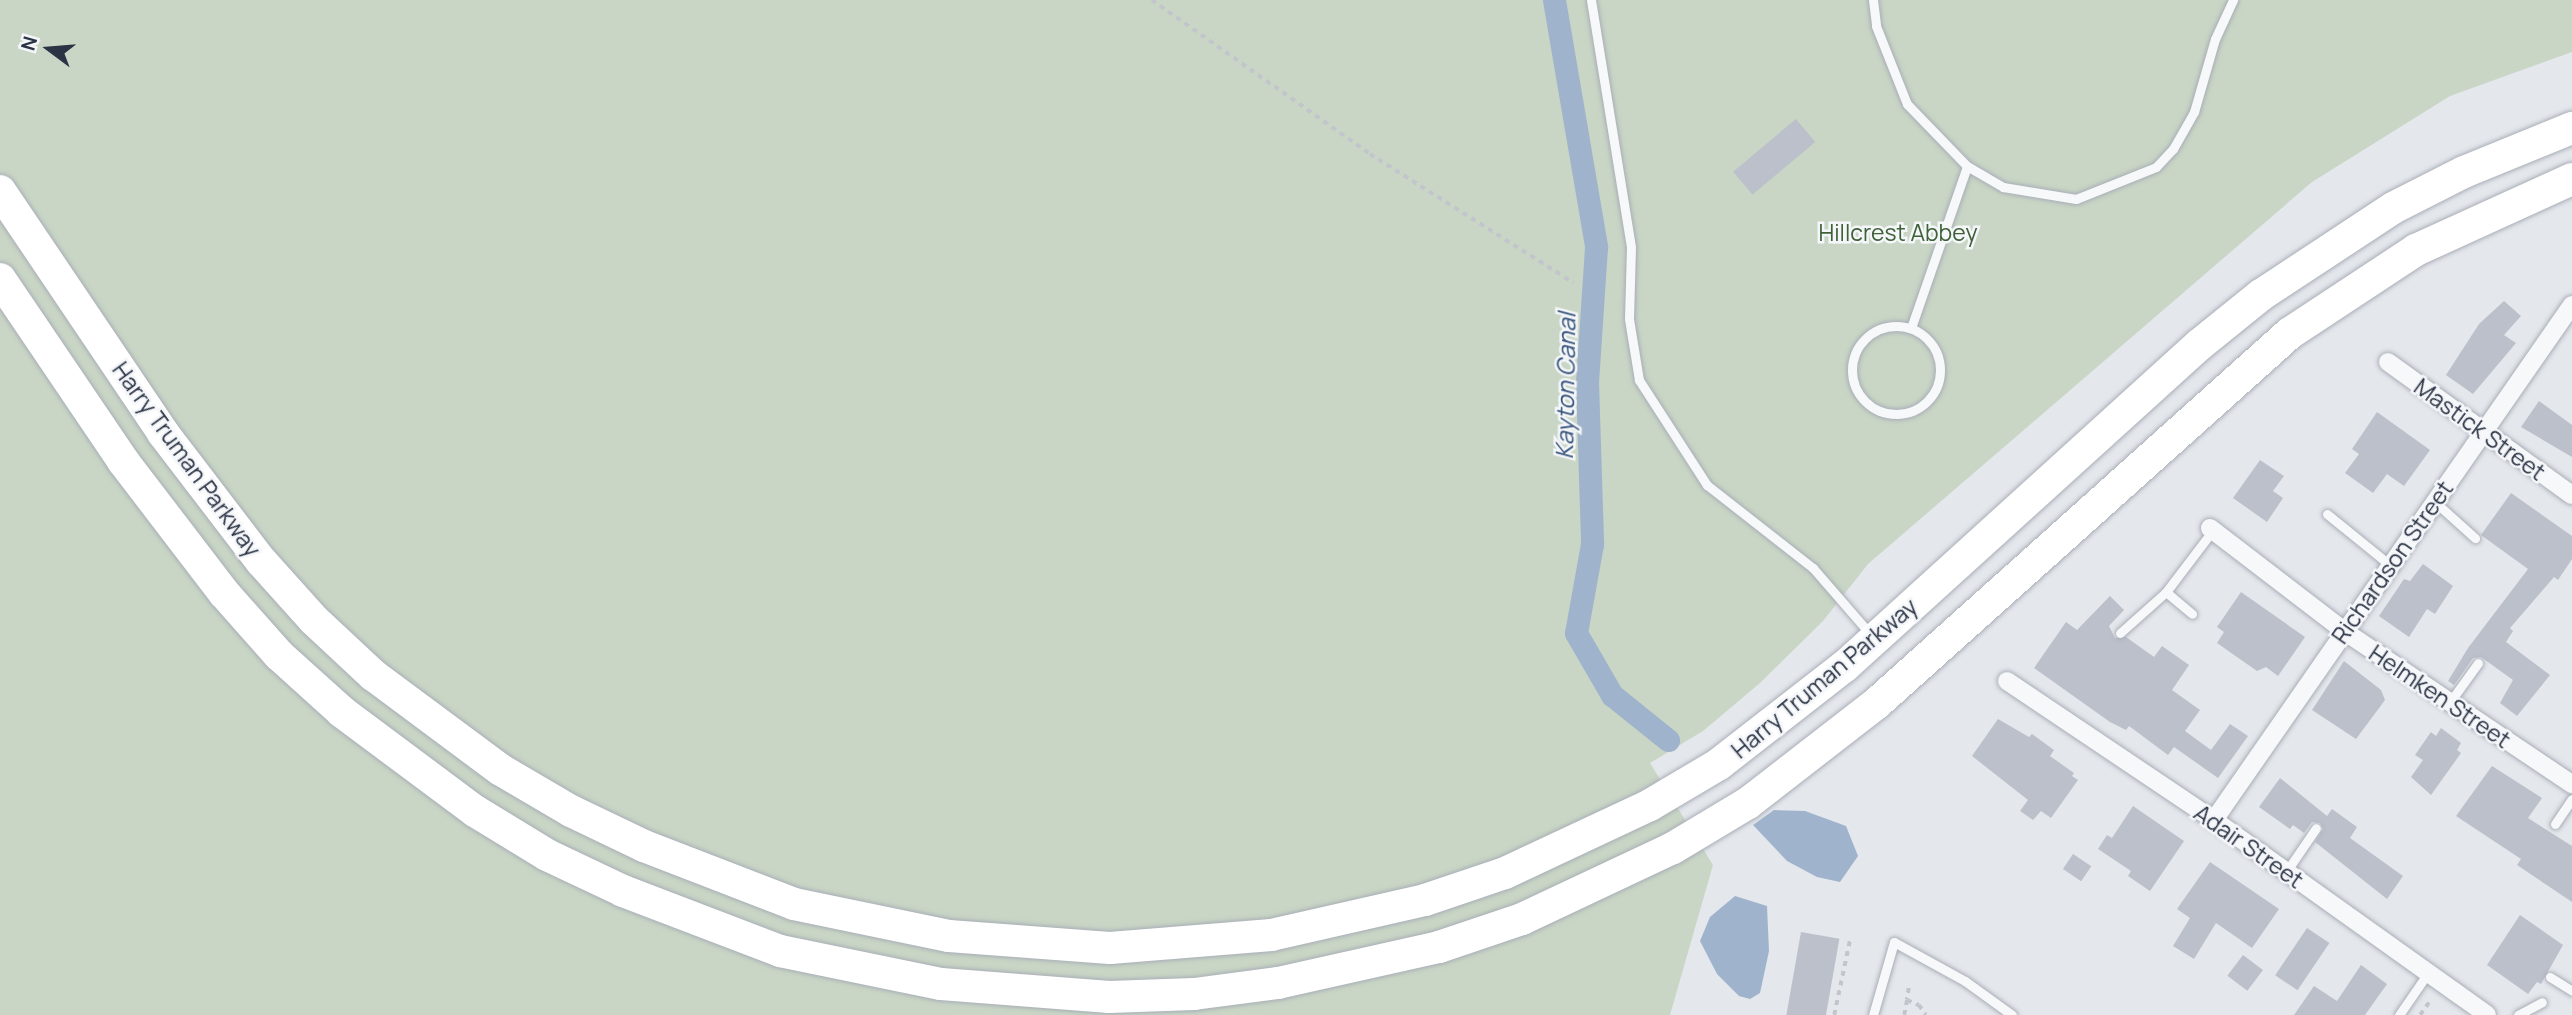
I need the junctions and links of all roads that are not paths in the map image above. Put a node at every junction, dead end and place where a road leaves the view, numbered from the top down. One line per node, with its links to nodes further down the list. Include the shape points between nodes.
1 (1591, 0): 23 (lane, via 1631,247 1629,319 1639,380 1707,485 1813,568)
2 (1873, 0): 5 (lane, via 1876,26 1907,104)
3 (2232, 0): 5 (lane, via 2194,112 2174,149 2156,167 2077,199 2003,187)
4 (2572, 128): 23 (highway, Harry Truman Parkway, via 2393,208 2261,295 2199,345)
5 (1967, 166): 10 (lane)
6 (2572, 179): 8 (highway, via 2416,250 2290,333 1818,751 1748,803 1598,886 1498,927 1361,967 1194,994 1110,997 942,984 780,951 699,924 547,855 475,811 342,712 279,655 171,527)
7 (0, 191): 23 (highway, Harry Truman Parkway, via 209,497 314,620 373,675 501,770 570,811 717,878 794,904 872,923 1031,945 1190,945 1298,930 1425,900 1578,842 1719,764)
8 (0, 279)
9 (2572, 305): 12 (street, Richardson Street)
10 (1911, 328): 10 (lane, via 1883,327 1870,334 1853,358 1855,388 1875,409 1904,414 1929,400 1937,388 1941,374 1934,346)
11 (2388, 362): 12 (street, Mastick Street)
12 (2484, 432): 13 (street, Mastick Street); 14 (street, Richardson Street)
13 (2572, 495)
14 (2435, 502): 17 (lane); 18 (street, Richardson Street)
15 (2327, 514): 18 (lane)
16 (2211, 529): 19 (lane); 21 (street, Helmken Street)
17 (2475, 538)
18 (2390, 565): 21 (street, Richardson Street)
19 (2166, 592): 20 (lane); 22 (lane)
20 (2192, 614)
21 (2344, 631): 26 (street, Helmken Street); 29 (street, Richardson Street)
22 (2120, 633)
23 (1875, 639)
24 (2479, 663): 26 (lane)
25 (2007, 681): 29 (street, Adair Street)
26 (2450, 702): 27 (street, Helmken Street)
27 (2572, 784)
28 (2572, 799): 30 (lane)
29 (2214, 820): 32 (street, Adair Street)
30 (2555, 824)
31 (2316, 828): 32 (lane)
32 (2286, 872): 33 (street, Adair Street)
33 (2428, 973): 39 (lane); 40 (street, Adair Street)
34 (2550, 977): 35 (lane)
35 (2572, 990)
36 (2542, 1002): 41 (lane)
37 (1873, 1015): 38 (lane, via 1894,942 1965,981)
38 (2012, 1015)
39 (2399, 1015)
40 (2487, 1015)
41 (2518, 1015)

